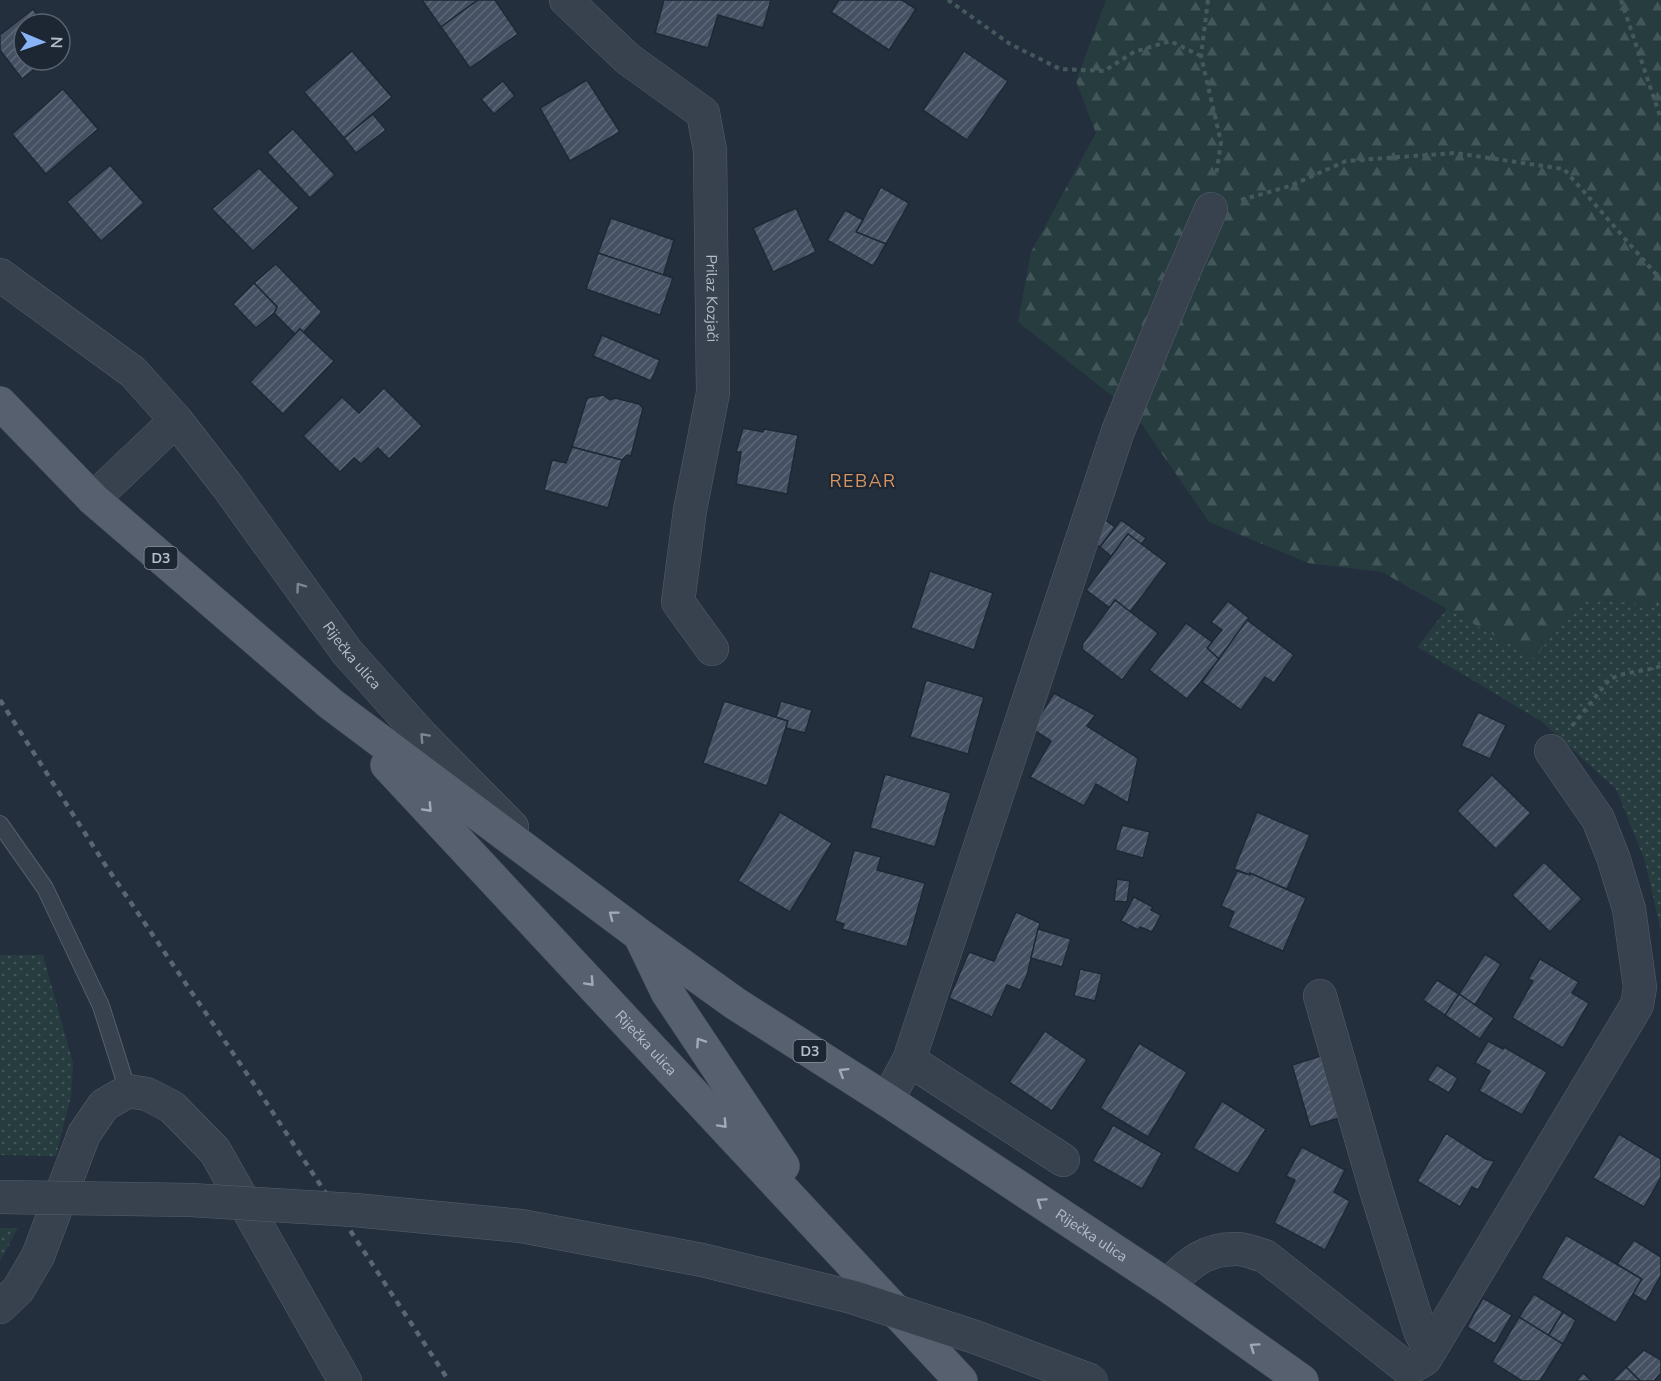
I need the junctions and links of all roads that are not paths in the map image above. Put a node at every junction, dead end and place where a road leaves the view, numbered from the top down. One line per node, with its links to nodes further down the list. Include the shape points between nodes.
1 (566, 0): 7 (street, Prilaz Kozjači, via 628,60 704,113 710,150 714,393 690,510 678,602)
2 (1211, 209): 14 (street, via 1115,440)
3 (0, 275): 5 (street, Riječka ulica, via 133,372)
4 (0, 403): 6 (main road, Riječka ulica / D3)
5 (176, 420): 6 (street); 11 (street, Riječka ulica, one-way to 5, via 423,737 347,652)
6 (93, 499): 8 (main road, Riječka ulica / D3)
7 (712, 649)
8 (331, 704): 11 (main road, Riječka ulica / D3); 19 (main road, Riječka ulica / D3, one-way to 19)
9 (1551, 751): 22 (street, via 1598,819 1613,857 1629,909 1640,987 1637,1005)
10 (0, 824): 15 (lane, via 45,888 101,1006)
11 (553, 869): 12 (main road, Riječka ulica / D3, one-way to 11)
12 (640, 936): 16 (main road, Riječka ulica / D3, one-way to 12, via 736,1004); 19 (main road, one-way to 12, via 667,992)
13 (1320, 996): 22 (street, via 1420,1331)
14 (909, 1060): 16 (street); 17 (street)
15 (128, 1091): 21 (street, via 105,1105 84,1134 38,1256 18,1290); 23 (street, via 147,1094 172,1107 215,1151)
16 (887, 1100): 20 (main road, Riječka ulica / D3, one-way to 16)
17 (1063, 1160)
18 (0, 1197): 25 (street, bridge, via 191,1200 521,1226 702,1260 852,1297)
19 (838, 1247): 24 (main road, Riječka ulica / D3)
20 (1168, 1286): 22 (street, via 1186,1266 1206,1253 1238,1249 1265,1256); 26 (main road, Riječka ulica / D3, one-way to 20)
21 (0, 1307)
22 (1417, 1367)
23 (345, 1381)
24 (961, 1381)
25 (1092, 1381)
26 (1302, 1381)

